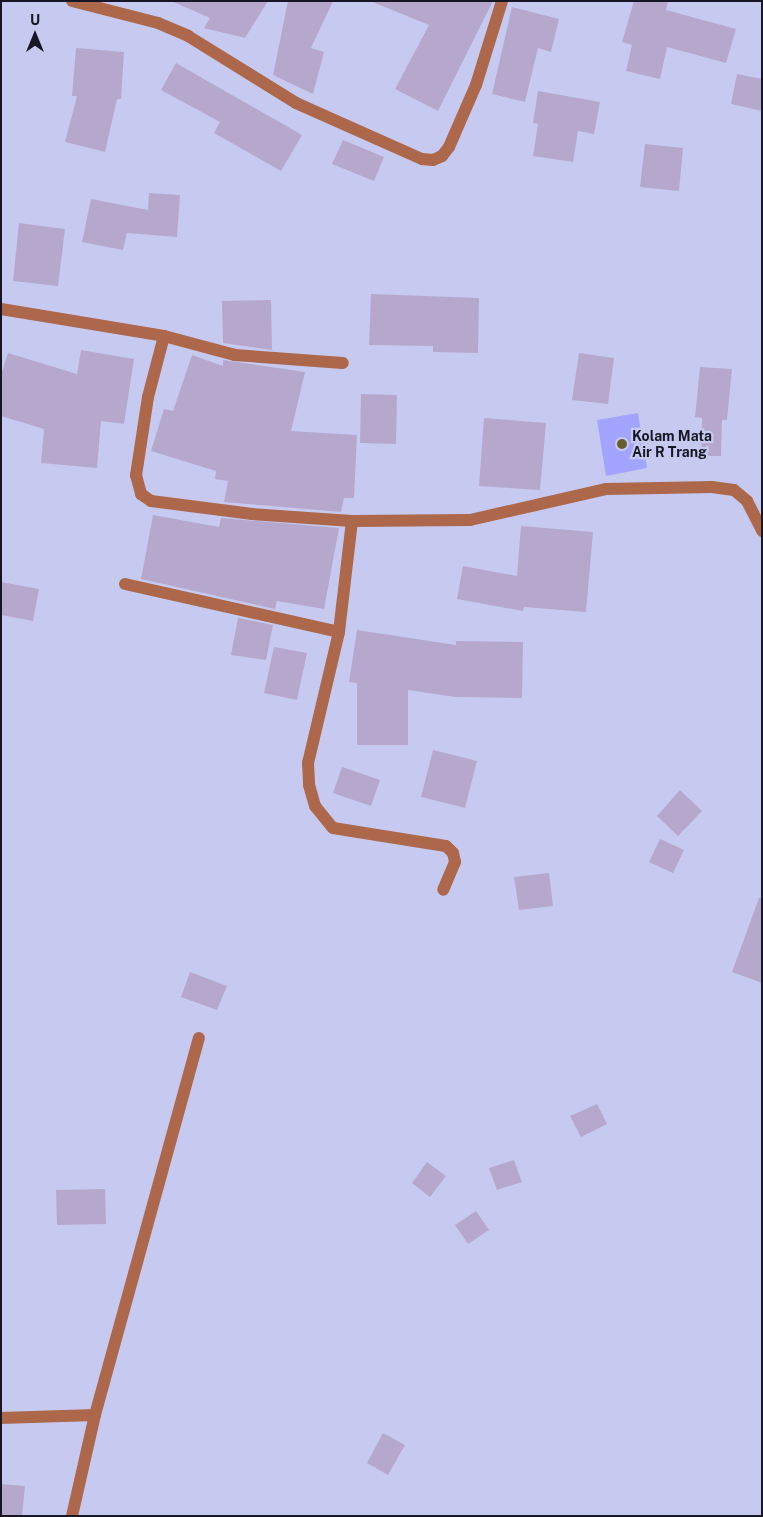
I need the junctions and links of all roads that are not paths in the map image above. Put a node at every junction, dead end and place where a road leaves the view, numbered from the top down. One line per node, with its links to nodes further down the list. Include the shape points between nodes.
1 (72, 1): 2 (street, via 158,23 188,36 296,103 422,159 433,160 442,156 448,147 476,85)
2 (502, 1)
3 (1, 309): 4 (street)
4 (164, 336): 5 (street, via 234,355); 6 (street, via 148,397 136,475 141,494 151,501 191,508)
5 (343, 363)
6 (352, 521): 7 (street, via 470,520 606,489 712,487 734,490 747,501); 9 (street)
7 (762, 531)
8 (125, 584): 9 (street)
9 (339, 632): 10 (street, via 308,763 308,784 315,806 333,828 446,846 453,853 455,862)
10 (443, 890)
11 (199, 1038): 12 (street)
12 (95, 1415): 13 (street); 14 (street)
13 (1, 1418)
14 (72, 1516)

